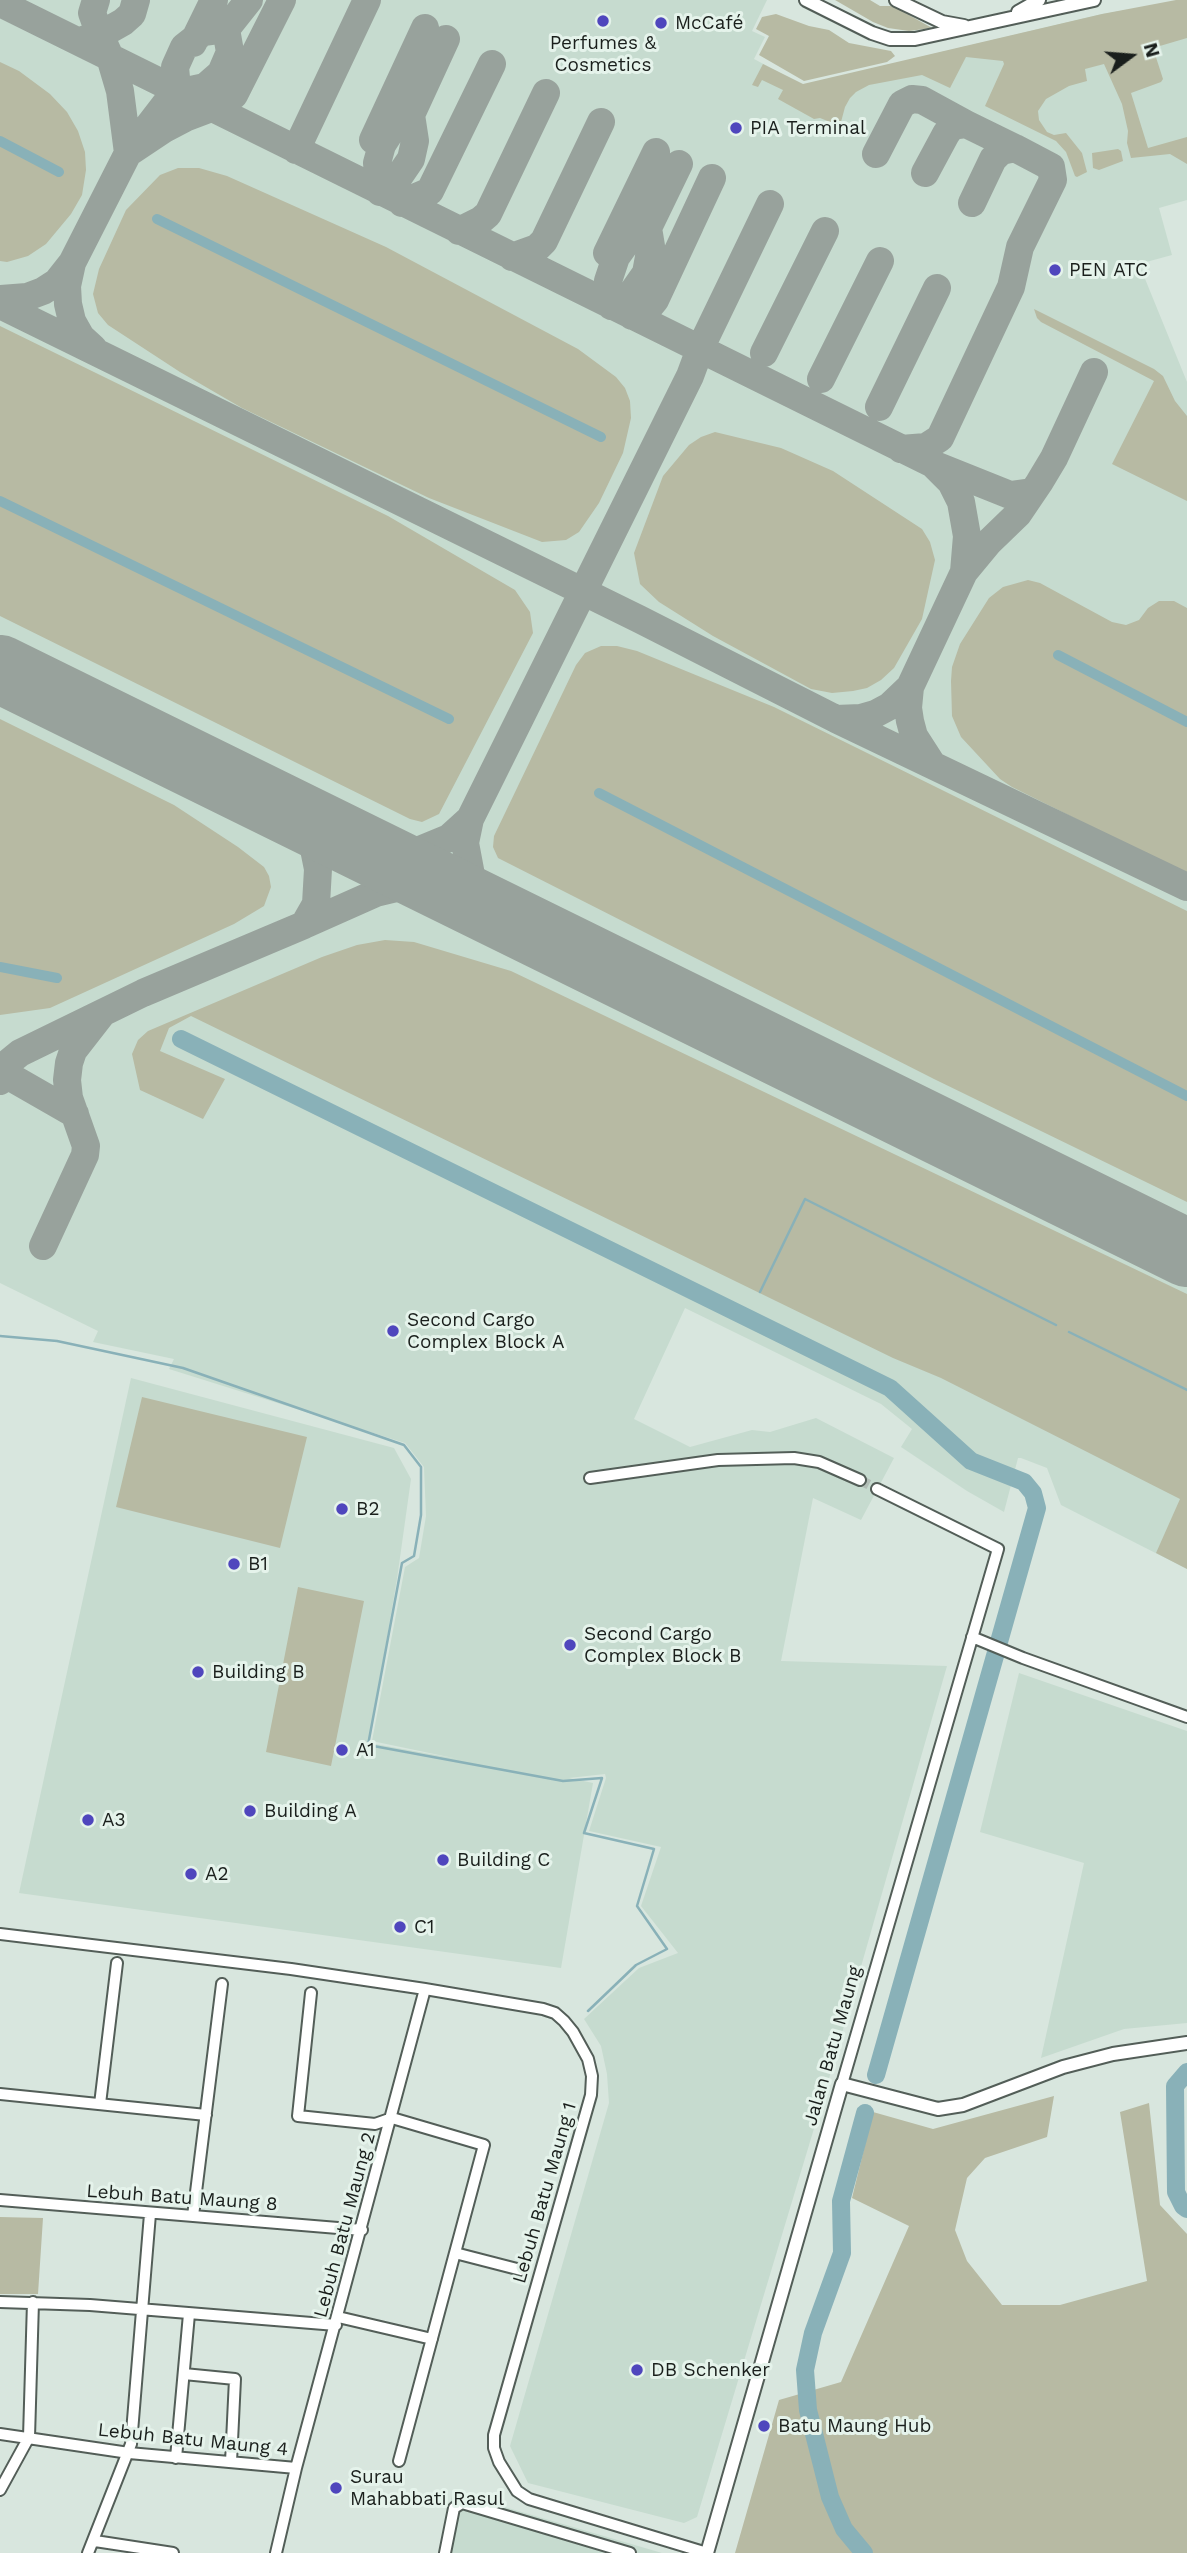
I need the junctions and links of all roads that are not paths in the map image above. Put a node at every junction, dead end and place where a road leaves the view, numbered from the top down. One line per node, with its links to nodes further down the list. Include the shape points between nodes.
1 (806, 0): 6 (street, via 890,39 915,40)
2 (896, 0): 6 (street)
3 (1039, 0): 5 (street)
4 (1094, 0): 5 (street)
5 (997, 22): 6 (street)
6 (943, 28)
7 (590, 1478): 8 (street, via 718,1460 794,1458 819,1462)
8 (860, 1480)
9 (877, 1489): 10 (street, Jalan Batu Maung, via 998,1549)
10 (973, 1638): 11 (street); 18 (street, Jalan Batu Maung)
11 (1187, 1717)
12 (0, 1934): 15 (street, Lebuh Batu Maung 1)
13 (117, 1964): 20 (street)
14 (222, 1984): 21 (street)
15 (425, 1989): 22 (street, Lebuh Batu Maung 2); 50 (street, Lebuh Batu Maung 1, via 555,2013 581,2045 592,2076 586,2116 494,2435 499,2462 517,2491 528,2499)
16 (311, 1993): 22 (street, via 298,2116 375,2124)
17 (1187, 2043): 18 (street, via 1063,2067 963,2105 938,2109)
18 (842, 2084): 50 (street, Jalan Batu Maung)
19 (0, 2094): 20 (street)
20 (100, 2104): 21 (street)
21 (206, 2115): 25 (street)
22 (392, 2118): 26 (street, Lebuh Batu Maung 2); 27 (street, via 484,2145)
23 (0, 2200): 24 (street, Lebuh Batu Maung 8)
24 (150, 2214): 25 (street, Lebuh Batu Maung 8); 31 (street)
25 (193, 2216): 26 (street, Lebuh Batu Maung 8)
26 (362, 2230): 33 (street, Lebuh Batu Maung 2)
27 (455, 2253): 28 (street); 34 (street)
28 (521, 2270)
29 (0, 2302): 30 (street)
30 (33, 2302): 31 (street); 37 (street)
31 (142, 2309): 32 (street); 38 (street)
32 (189, 2314): 33 (street); 35 (street)
33 (337, 2321): 34 (street); 42 (street, Lebuh Batu Maung 2)
34 (432, 2339): 40 (street)
35 (184, 2374): 39 (street); 41 (street, via 235,2379)
36 (0, 2434): 37 (street, Lebuh Batu Maung 4)
37 (29, 2437): 38 (street, Lebuh Batu Maung 4); 43 (street)
38 (129, 2453): 39 (street, Lebuh Batu Maung 4); 44 (street)
39 (176, 2458): 41 (street, Lebuh Batu Maung 4)
40 (399, 2461)
41 (231, 2462): 42 (street, Lebuh Batu Maung 4)
42 (296, 2468): 47 (street, Lebuh Batu Maung 4)
43 (0, 2490)
44 (94, 2541): 45 (street); 46 (street)
45 (88, 2553)
46 (173, 2553)
47 (276, 2553)
48 (445, 2553): 49 (street, via 454,2508 461,2503)
49 (630, 2553)
50 (707, 2553)

